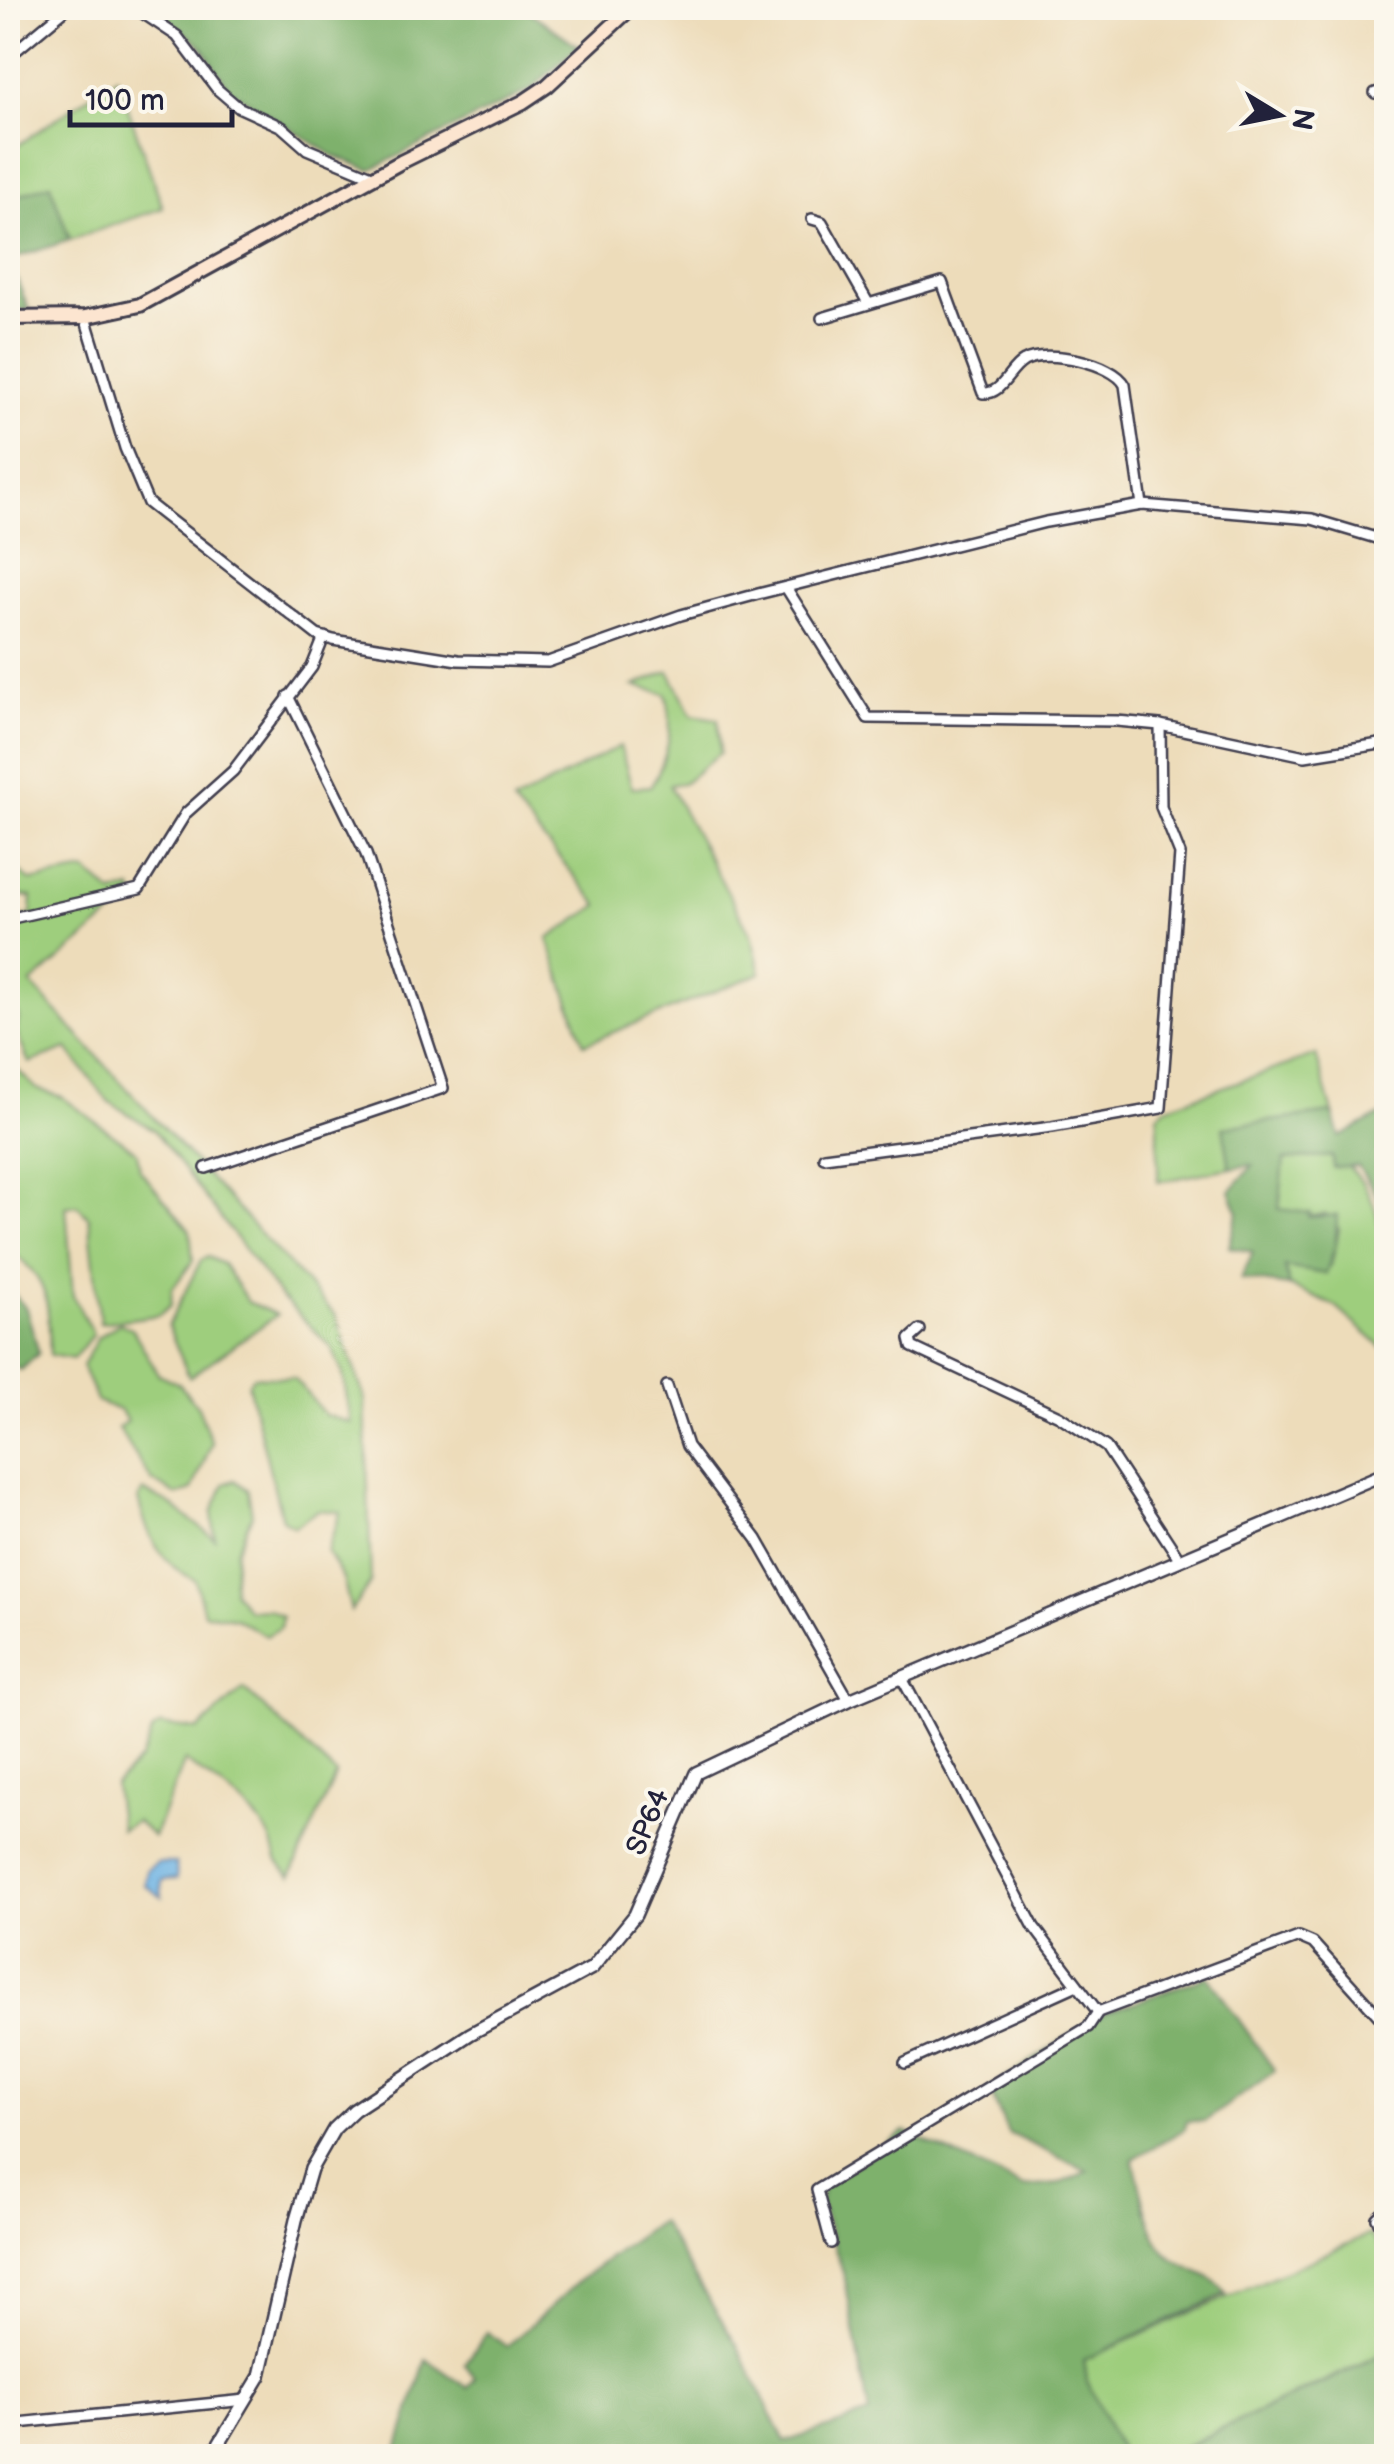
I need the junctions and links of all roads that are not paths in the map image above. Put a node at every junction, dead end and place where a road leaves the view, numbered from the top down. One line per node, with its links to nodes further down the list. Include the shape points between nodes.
1 (67, 8): 4 (street)
2 (135, 8): 7 (street, via 186,44 238,107)
3 (631, 8): 7 (main road, via 547,86)
4 (8, 56)
5 (1386, 90): 6 (street)
6 (1375, 94)
7 (374, 177): 10 (main road, via 140,304)
8 (812, 219): 9 (street, via 822,222)
9 (868, 302): 12 (street); 13 (street, via 942,282 977,386 987,394 1020,363 1041,356 1118,374)
10 (85, 317): 11 (main road); 16 (street, via 148,502)
11 (8, 318)
12 (822, 318)
13 (1142, 505): 14 (street, via 1312,518); 15 (street, via 1046,522)
14 (1386, 541)
15 (788, 589): 16 (street, via 681,615 548,662 458,660); 18 (street, via 868,718)
16 (324, 638): 17 (street, via 318,658)
17 (288, 696): 20 (street, via 234,770 186,813 139,889); 22 (street, via 366,854 443,1088)
18 (1160, 725): 19 (street, via 1288,756); 21 (street, via 1162,808 1180,854 1161,1108)
19 (1386, 743)
20 (8, 918)
21 (824, 1157)
22 (206, 1168)
23 (920, 1330): 26 (street, via 910,1339 912,1347 1042,1408 1106,1447)
24 (667, 1386): 28 (street, via 687,1446 757,1539)
25 (1386, 1474): 26 (street, SP64 / SP64)
26 (1180, 1560): 27 (street, SP64 / SP64)
27 (903, 1680): 28 (street, SP64 / SP64); 29 (street, via 1034,1927)
28 (849, 1700): 36 (street, SP64 / SP64, via 696,1773 636,1915 592,1968 470,2034 334,2129 311,2169)
29 (1077, 1985): 30 (street); 32 (street)
30 (1098, 2012): 31 (street, via 1300,1937); 35 (street, via 1088,2028 817,2190)
31 (1386, 2024)
32 (905, 2063)
33 (1386, 2210): 34 (street, via 1377,2218)
34 (1386, 2238)
35 (831, 2243)
36 (249, 2400): 37 (street); 38 (street, SP64 / SP64)
37 (8, 2424)
38 (213, 2456)

